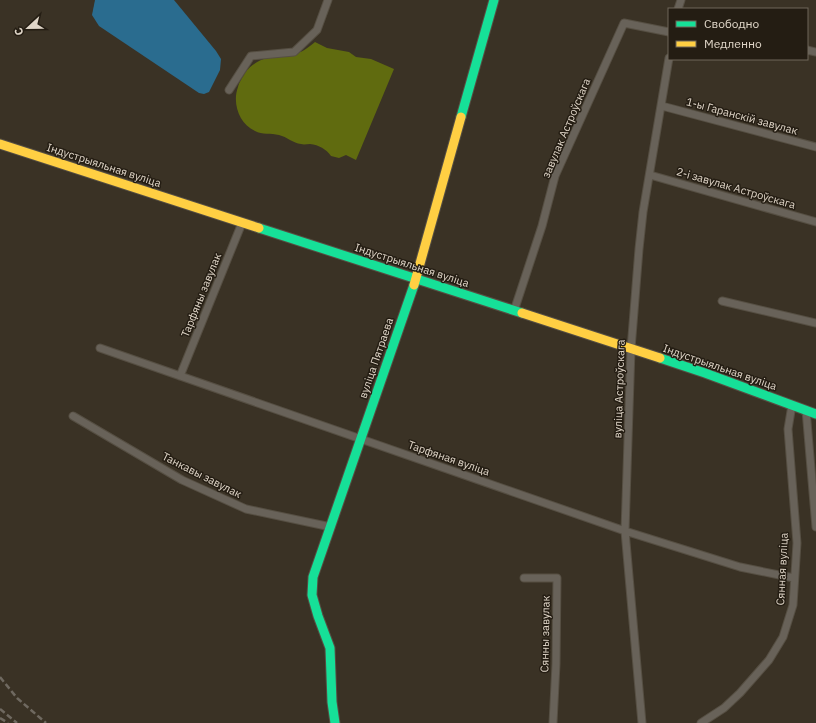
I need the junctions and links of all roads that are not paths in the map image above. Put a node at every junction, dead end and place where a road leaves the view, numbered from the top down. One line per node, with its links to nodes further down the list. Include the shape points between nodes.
1 (328, 0): 5 (street, via 317,30 294,52 251,56)
2 (494, 0): 12 (street, вуліца Пятраева)
3 (668, 32): 14 (street, завулак Астроўскага, via 624,23 555,176 542,226)
4 (669, 60): 6 (street, вуліца Астроўскага)
5 (229, 90)
6 (662, 106): 8 (street, 1-ы Гаранскій завулак); 9 (street, вуліца Астроўскага)
7 (0, 144): 11 (street, Індустрыяльная вуліца)
8 (816, 147)
9 (650, 175): 10 (street, 2-і завулак Астроўскага); 17 (street, вуліца Астроўскага, via 643,212)
10 (816, 222)
11 (242, 223): 12 (street, Індустрыяльная вуліца); 18 (street, Тарфяны завулак)
12 (416, 279): 14 (street, Індустрыяльная вуліца); 23 (street, вуліца Пятраева)
13 (722, 301): 15 (street)
14 (514, 311): 17 (street, Індустрыяльная вуліца)
15 (816, 323)
16 (100, 348): 18 (street, Тарфяная вуліца)
17 (631, 349): 19 (street, Індустрыяльная вуліца); 26 (street, вуліца Астроўскага)
18 (180, 376): 23 (street, Тарфяная вуліца)
19 (792, 405): 20 (street, Індустрыяльная вуліца); 28 (street, Сянная вуліца, via 788,429 797,543)
20 (806, 410): 21 (street, Індустрыяльная вуліца); 25 (street)
21 (816, 414)
22 (73, 416): 24 (street, Танкавы завулак, via 182,480 246,510)
23 (362, 438): 24 (street, вуліца Пятраева); 26 (street, Тарфяная вуліца)
24 (331, 527): 29 (street, вуліца Пятраева, via 313,577 312,596 330,648)
25 (816, 527)
26 (625, 531): 28 (street, Тарфяная вуліца, via 740,567); 31 (street, вуліца Астроўскага)
27 (524, 578): 30 (street, Сянны завулак, via 558,578)
28 (794, 578): 32 (street, Сянная вуліца, via 793,605 783,637 769,660 740,694)
29 (335, 723)
30 (553, 723)
31 (642, 723)
32 (702, 723)

